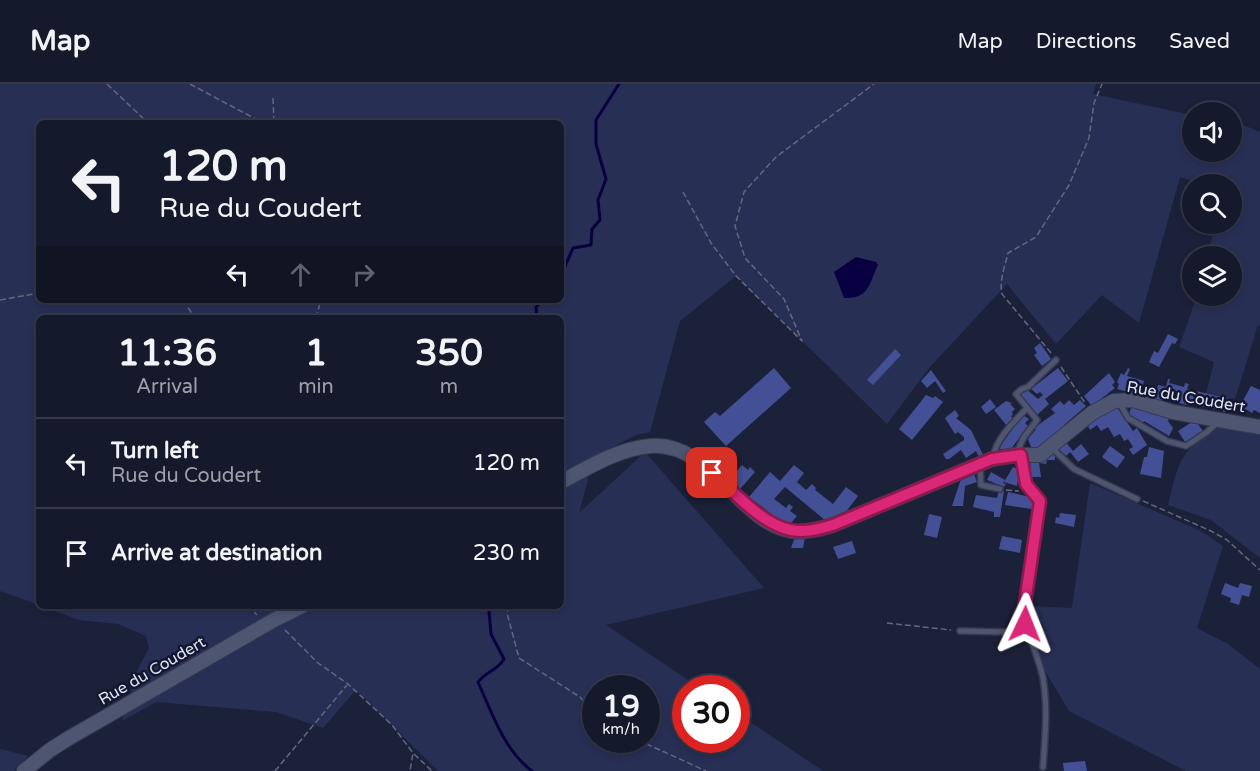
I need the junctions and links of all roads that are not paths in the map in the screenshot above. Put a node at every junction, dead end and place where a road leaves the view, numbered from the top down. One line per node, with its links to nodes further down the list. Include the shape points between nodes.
1 (1056, 360): 3 (lane, via 1016,394)
2 (1118, 400): 4 (street, Rue du Coudert); 4 (lane, via 1128,418 1167,441 1186,446); 6 (street, Rue du Coudert, via 1094,412)
3 (1027, 408): 7 (lane, via 1037,420 1024,437); 8 (lane, via 1008,428)
4 (1220, 420): 5 (street, Rue du Coudert)
5 (1260, 427)
6 (1050, 447): 7 (street, Rue du Coudert, via 1040,455); 11 (lane, via 1074,469)
7 (1018, 455): 8 (street, Rue du Coudert); 13 (street, via 1026,484 1040,501)
8 (986, 462): 9 (street, Rue du Coudert, via 811,531 778,527 696,459 668,447 631,449); 10 (lane, via 981,485)
9 (564, 480)
10 (1000, 489)
11 (1137, 499)
12 (296, 609): 16 (street, Rue du Coudert, via 59,744)
13 (1025, 624): 14 (lane, via 1006,632); 15 (lane, via 1045,694)
14 (960, 631)
15 (1043, 767)
16 (24, 771)

